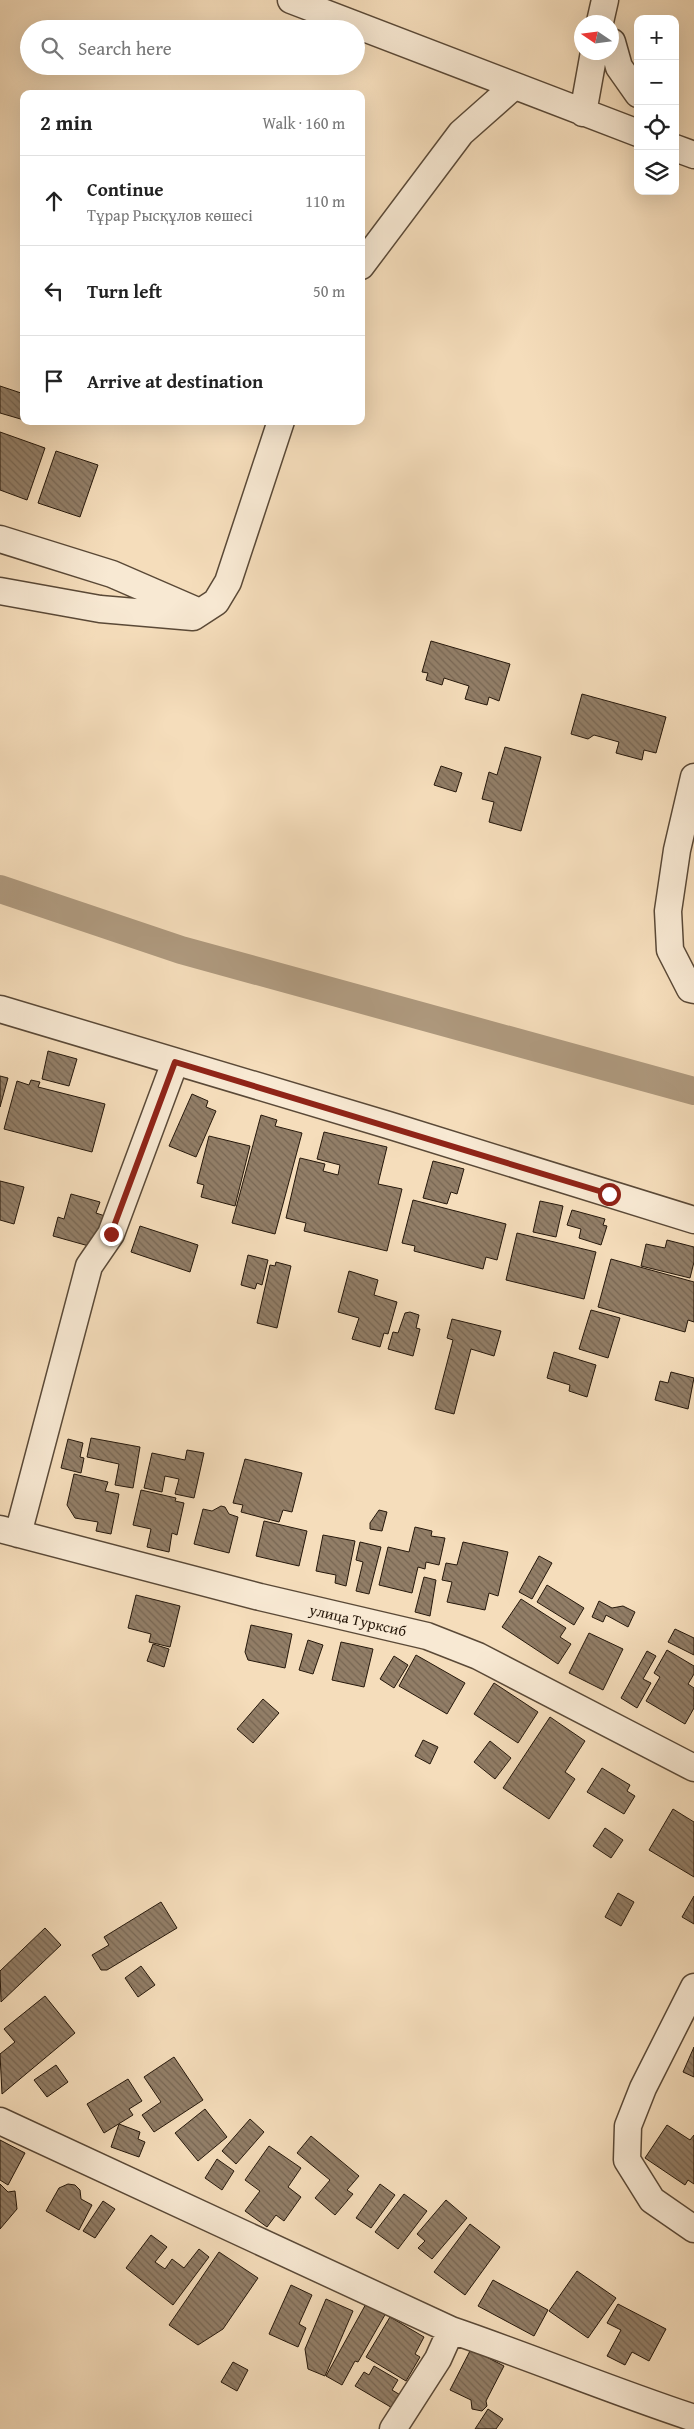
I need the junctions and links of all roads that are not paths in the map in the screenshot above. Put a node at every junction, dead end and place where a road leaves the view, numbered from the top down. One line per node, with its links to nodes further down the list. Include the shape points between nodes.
1 (290, 0): 2 (street)
2 (342, 20)
3 (365, 29): 6 (street)
4 (593, 60): 8 (street)
5 (617, 60): 7 (street)
6 (514, 86): 8 (street); 10 (street, via 461,133)
7 (634, 88)
8 (583, 112): 9 (street)
9 (634, 131)
10 (365, 261)
11 (280, 425): 14 (street, via 228,582 216,602)
12 (0, 539): 14 (street, via 112,574)
13 (0, 592): 14 (street, via 100,609 193,617)
14 (201, 612)
15 (694, 777): 16 (street, via 677,850 668,911 670,950 690,989)
16 (694, 990)
17 (0, 1009): 18 (street)
18 (175, 1062): 19 (street); 20 (street, via 111,1234 89,1266)
19 (694, 1220)
20 (9, 1532): 21 (street, улица Турксиб, via 427,1636 478,1656)
21 (694, 1768)
22 (694, 1987): 24 (street, via 643,2088 628,2126 627,2160 652,2200)
23 (0, 2121): 25 (street)
24 (694, 2229)
25 (451, 2330): 26 (street); 27 (street, via 438,2359)
26 (694, 2418)
27 (393, 2429)

